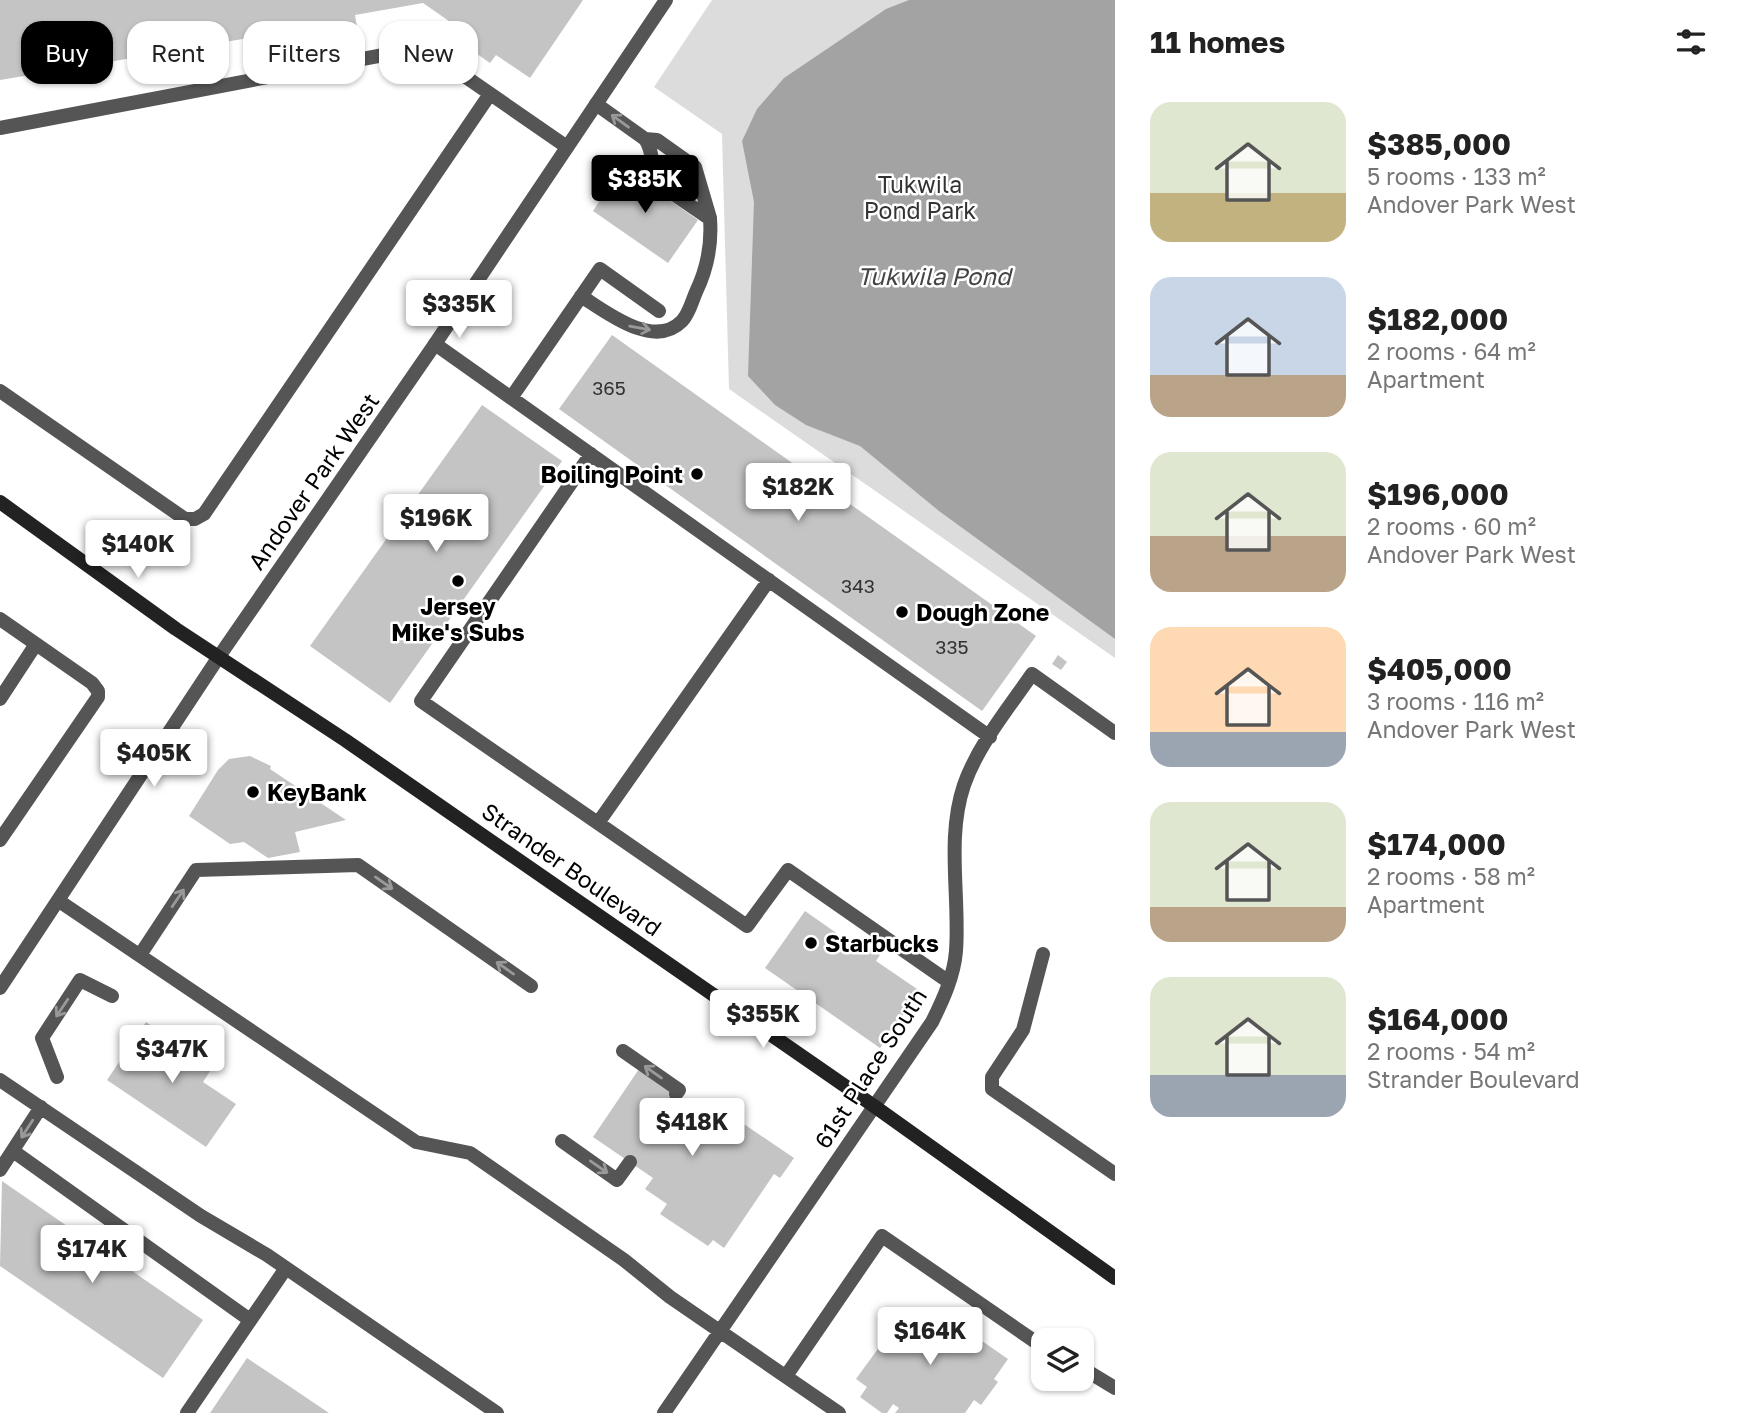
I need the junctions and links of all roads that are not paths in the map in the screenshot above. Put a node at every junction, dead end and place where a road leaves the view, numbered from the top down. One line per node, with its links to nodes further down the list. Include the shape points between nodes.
1 (666, 0): 3 (street, Andover Park West)
2 (490, 94): 4 (street, via 434,55 415,49); 6 (street); 11 (street, via 204,514 185,519)
3 (596, 104): 5 (street, one-way to 3); 6 (street, Andover Park West)
4 (0, 128)
5 (645, 139): 7 (street, via 660,182); 7 (street, via 657,140 695,167)
6 (567, 147): 10 (street, Andover Park West)
7 (710, 219): 8 (street, one-way to 7, via 630,327 671,330 683,320 707,269)
8 (581, 296): 9 (street, via 600,269); 12 (street)
9 (659, 311)
10 (435, 344): 12 (street); 18 (street, Andover Park West)
11 (0, 391)
12 (511, 398): 13 (street)
13 (591, 454): 15 (street); 22 (street, via 421,701)
14 (0, 502): 18 (main road, Strander Boulevard)
15 (769, 580): 21 (street); 22 (street)
16 (0, 619): 17 (street)
17 (36, 644): 19 (street); 23 (street, via 92,682 98,697)
18 (218, 658): 24 (street, Andover Park West); 35 (main road, Strander Boulevard, via 366,754)
19 (0, 699)
20 (1115, 733): 21 (street, 61st Place South, via 1032,674)
21 (990, 737): 27 (street, 61st Place South, via 964,785 957,822 956,952)
22 (598, 823): 27 (street, via 747,926 788,870)
23 (0, 840)
24 (59, 901): 26 (street); 29 (street, Andover Park West)
25 (1043, 954): 41 (street, via 1023,1030 992,1077 992,1089)
26 (140, 955): 28 (street, via 196,870 358,865); 45 (street, via 416,1142 470,1153)
27 (949, 982): 35 (street, 61st Place South, via 932,1022)
28 (531, 986)
29 (0, 988)
30 (112, 996): 32 (street, one-way to 32, via 80,981 42,1038)
31 (623, 1051): 34 (street, one-way to 31, via 679,1090)
32 (57, 1077)
33 (0, 1080): 36 (street)
34 (676, 1094)
35 (874, 1106): 43 (main road, Strander Boulevard); 45 (street, 61st Place South)
36 (41, 1107): 38 (street, one-way to 38); 42 (street)
37 (562, 1141): 39 (street, one-way to 39, via 617,1180)
38 (13, 1151): 40 (street); 44 (street)
39 (629, 1162)
40 (0, 1170)
41 (1115, 1174)
42 (286, 1268): 44 (street); 51 (street)
43 (1115, 1278)
44 (250, 1320): 50 (street)
45 (721, 1332): 48 (street); 52 (street, 61st Place South)
46 (1031, 1339): 48 (street, via 882,1236)
47 (1094, 1375): 49 (street)
48 (786, 1376): 53 (street)
49 (1115, 1388)
50 (187, 1413)
51 (497, 1413)
52 (664, 1413)
53 (839, 1413)

